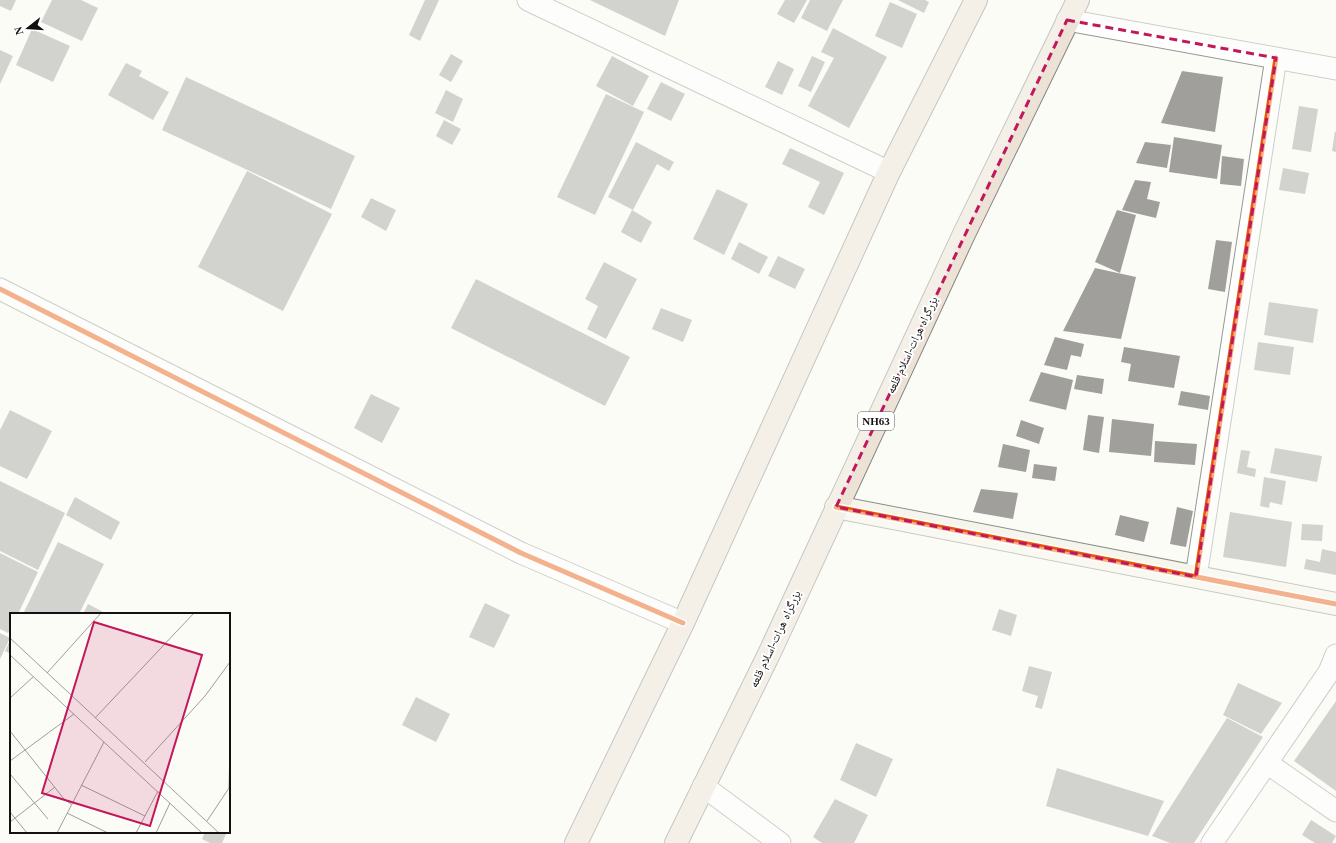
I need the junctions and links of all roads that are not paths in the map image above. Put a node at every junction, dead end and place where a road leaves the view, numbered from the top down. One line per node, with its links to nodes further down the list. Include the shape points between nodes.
1 (528, 0): 7 (street)
2 (976, 0): 7 (highway)
3 (1078, 0): 4 (highway, بزرگراه هرات-اسلام قلعه / NH63)
4 (1067, 20): 5 (street); 9 (highway, بزرگراه هرات-اسلام قلعه / NH63)
5 (1276, 58): 6 (street); 10 (street)
6 (1336, 68)
7 (889, 172): 12 (highway)
8 (0, 289): 12 (street, via 521,553)
9 (836, 507): 10 (street); 15 (highway, بزرگراه هرات-اسلام قلعه / NH63)
10 (1196, 577): 11 (street)
11 (1336, 604)
12 (683, 623): 17 (highway)
13 (1336, 655): 14 (street, via 1329,672)
14 (1267, 763): 16 (street); 20 (street)
15 (703, 786): 18 (highway, بزرگراه هرات-اسلام قلعه / NH63); 19 (street)
16 (1336, 811)
17 (576, 843)
18 (676, 843)
19 (780, 843)
20 (1212, 843)

